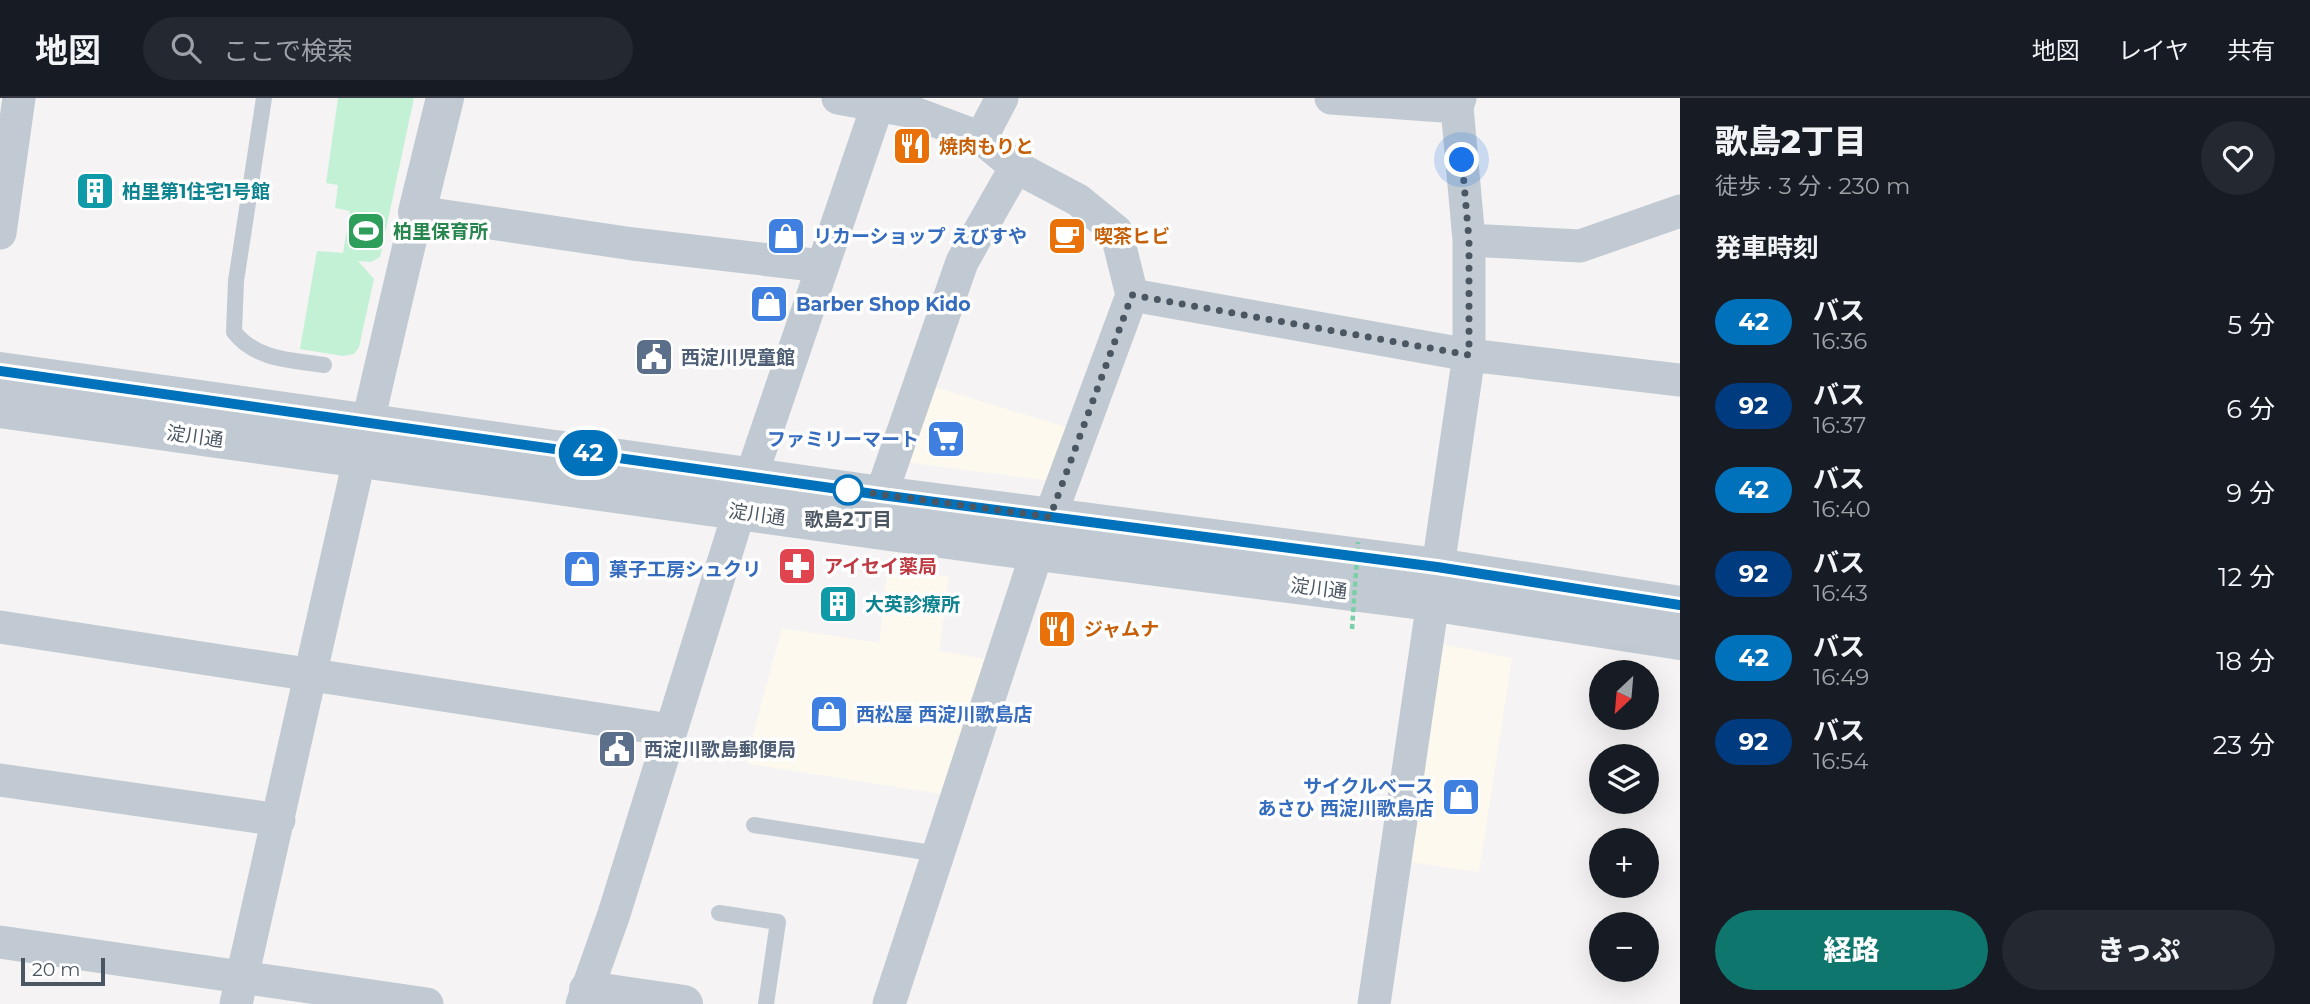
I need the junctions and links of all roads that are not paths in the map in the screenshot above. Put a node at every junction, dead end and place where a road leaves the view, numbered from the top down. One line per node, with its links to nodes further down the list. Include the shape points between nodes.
1 (19, 98): 13 (street)
2 (264, 98): 18 (lane, via 236,281 234,332 246,347 273,357)
3 (445, 98): 12 (street)
4 (838, 98): 7 (street)
5 (1002, 98): 9 (street)
6 (1331, 98): 8 (street)
7 (879, 102): 9 (street); 15 (street)
8 (1458, 103): 14 (street)
9 (981, 138): 10 (street)
10 (1016, 167): 16 (street, via 1078,200 1116,231); 25 (street, via 962,262)
11 (1680, 211): 14 (street, via 1580,246)
12 (416, 212): 15 (street); 22 (street)
13 (0, 233)
14 (1469, 240): 17 (street)
15 (822, 266): 24 (street)
16 (1132, 295): 17 (street); 27 (street)
17 (1469, 355): 20 (street); 28 (street)
18 (324, 365)
19 (0, 371): 22 (street, 淀川通)
20 (1680, 380)
21 (0, 409): 23 (street, 淀川通)
22 (367, 422): 23 (street); 24 (street, 淀川通)
23 (359, 459): 26 (street, 淀川通); 32 (street)
24 (751, 476): 25 (street, 淀川通); 26 (street)
25 (881, 495): 27 (street, 淀川通)
26 (739, 512): 27 (street, 淀川通); 33 (street)
27 (1044, 535): 28 (street, 淀川通); 37 (street)
28 (1434, 585): 29 (street, 淀川通); 31 (street, 淀川通); 46 (street)
29 (1680, 605)
30 (0, 627): 32 (street)
31 (1680, 641)
32 (308, 674): 33 (street); 35 (street)
33 (670, 730): 41 (street)
34 (0, 780): 35 (street)
35 (279, 820): 40 (street)
36 (754, 825): 37 (lane)
37 (938, 854): 45 (street)
38 (719, 913): 44 (lane, via 778,922)
39 (0, 942): 40 (street)
40 (238, 991): 42 (street)
41 (585, 997): 43 (street)
42 (427, 1004)
43 (684, 1004)
44 (766, 1004)
45 (890, 1004)
46 (1374, 1004)

